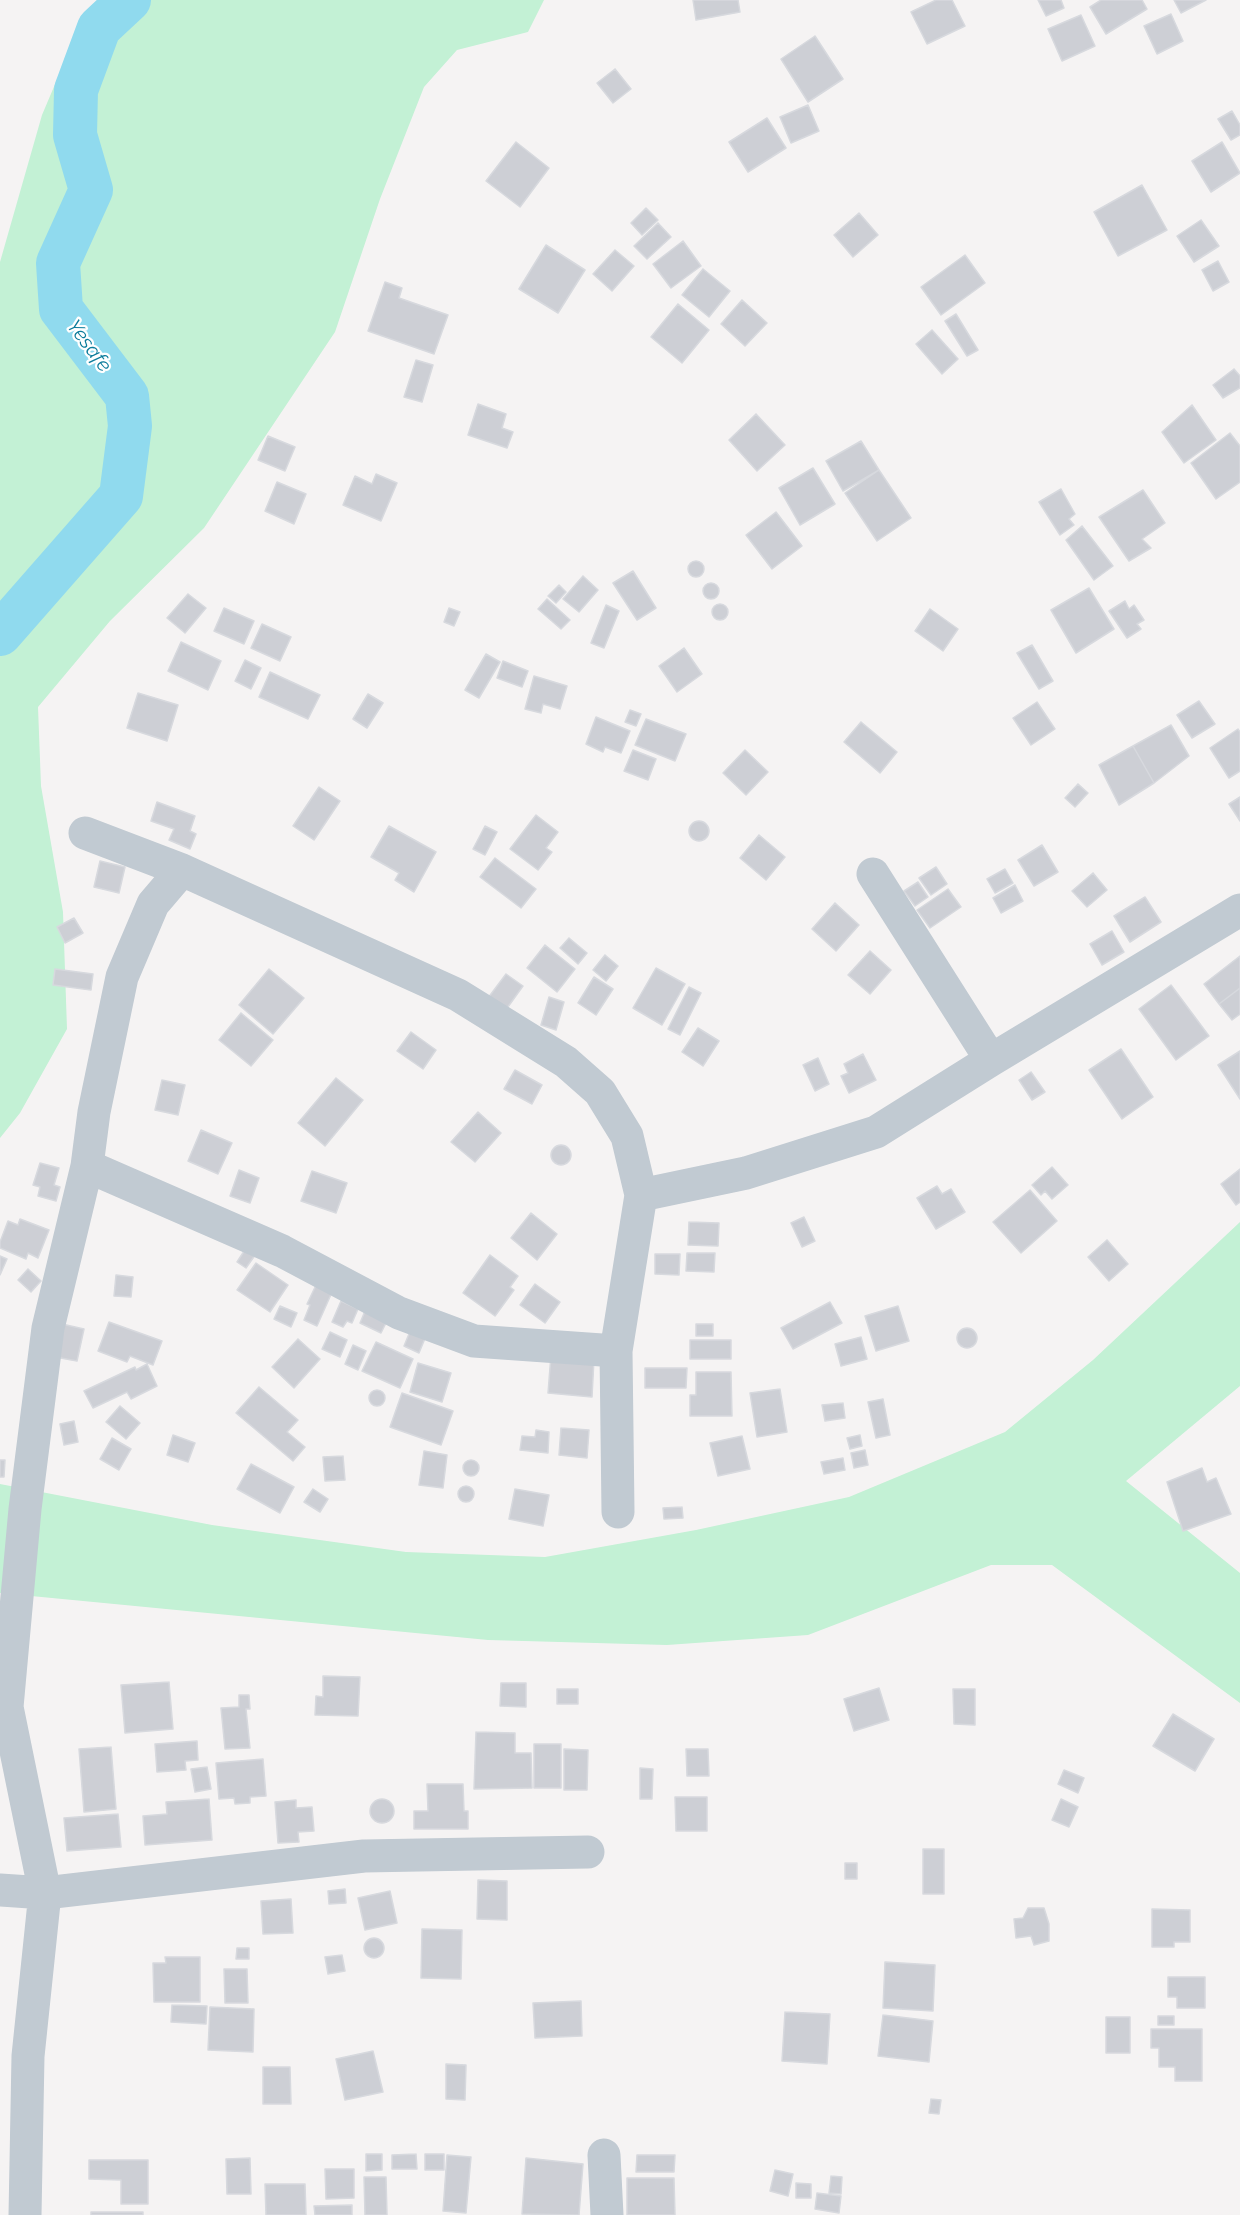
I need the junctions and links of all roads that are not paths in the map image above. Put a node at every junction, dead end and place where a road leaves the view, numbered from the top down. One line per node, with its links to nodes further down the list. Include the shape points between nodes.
1 (85, 833): 2 (street)
2 (182, 870): 6 (street, via 153,904 122,976 93,1112); 7 (street, via 458,995 566,1062 600,1092 627,1136)
3 (873, 874): 5 (street)
4 (1240, 910): 5 (street)
5 (992, 1060): 7 (street, via 876,1132 746,1173)
6 (87, 1166): 8 (street, via 282,1251 399,1313 474,1341); 10 (street, via 48,1328)
7 (640, 1195): 8 (street)
8 (616, 1351): 9 (street)
9 (618, 1512)
10 (4, 1700): 13 (street)
11 (588, 1852): 13 (street, via 364,1856)
12 (0, 1890): 13 (street)
13 (45, 1893): 15 (street, via 28,2056)
14 (604, 2155): 16 (street)
15 (25, 2215)
16 (607, 2215)

